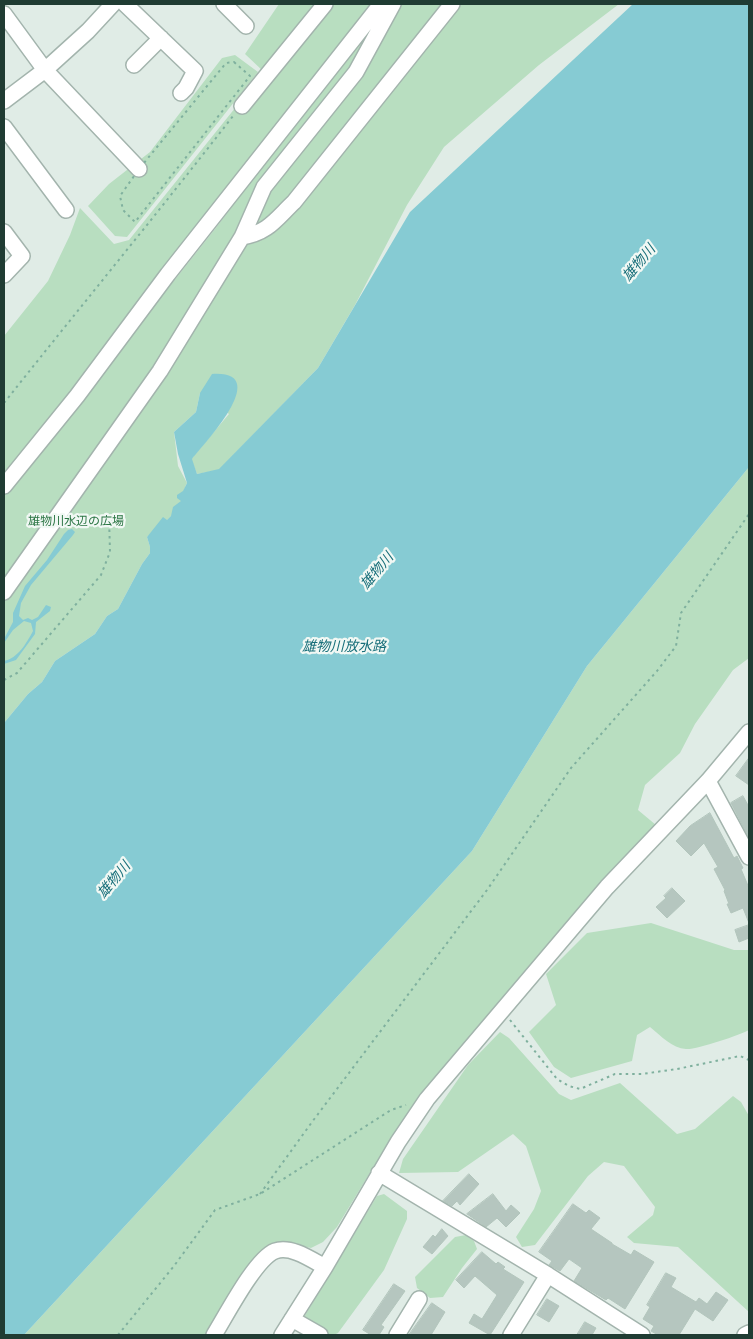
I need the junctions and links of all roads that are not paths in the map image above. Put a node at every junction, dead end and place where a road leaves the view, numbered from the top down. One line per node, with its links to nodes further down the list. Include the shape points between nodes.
1 (113, 4): 12 (street)
2 (125, 4): 10 (street)
3 (224, 4): 9 (street)
4 (325, 4): 15 (street)
5 (381, 4): 22 (street)
6 (393, 4): 20 (street, via 356,72 264,187)
7 (452, 4): 20 (street, via 294,202 266,230)
8 (4, 14): 12 (street)
9 (246, 26)
10 (160, 38): 11 (street); 13 (street, via 195,71)
11 (134, 65)
12 (45, 70): 14 (street); 17 (street)
13 (181, 93)
14 (4, 101)
15 (242, 106)
16 (4, 126): 18 (street)
17 (139, 169)
18 (66, 210)
19 (4, 232): 21 (street, via 22,256)
20 (242, 236): 23 (street, via 160,371)
21 (4, 275)
22 (4, 486)
23 (4, 592)
24 (749, 734): 25 (street)
25 (708, 781): 26 (street); 27 (street, via 607,887 427,1099)
26 (749, 857)
27 (379, 1173): 28 (street); 29 (street)
28 (326, 1267): 31 (street); 33 (street, via 290,1250 276,1251 264,1259 250,1277)
29 (548, 1274): 37 (street); 38 (street)
30 (419, 1299): 36 (street)
31 (292, 1319): 34 (street); 35 (street)
32 (749, 1333): 39 (street)
33 (214, 1335)
34 (282, 1335)
35 (320, 1335)
36 (396, 1335)
37 (511, 1335)
38 (642, 1335)
39 (745, 1335)

